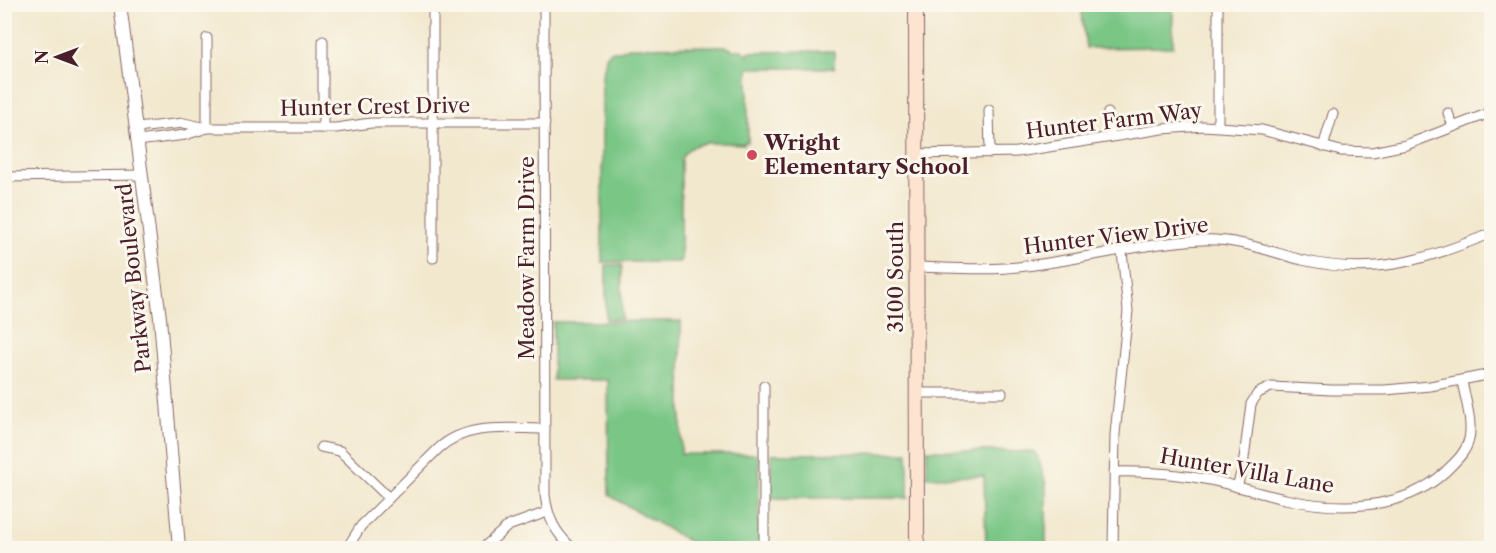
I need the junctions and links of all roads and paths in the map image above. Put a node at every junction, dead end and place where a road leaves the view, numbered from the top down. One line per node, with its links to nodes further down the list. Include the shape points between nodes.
1 (120, 4): 19 (street, Parkway Boulevard)
2 (433, 4): 13 (street)
3 (544, 4): 14 (street, Meadow Farm Drive)
4 (916, 4): 23 (main road, 3100 South)
5 (1218, 4): 15 (street)
6 (207, 38): 17 (street)
7 (323, 41): 18 (street)
8 (989, 110): 22 (street)
9 (1491, 112): 16 (street, Hunter Farm Way)
10 (1108, 113): 20 (street)
11 (1448, 113): 16 (street)
12 (1333, 114): 21 (street)
13 (433, 123): 14 (street, Hunter Crest Drive); 18 (street, Hunter Crest Drive); 28 (street)
14 (545, 123): 35 (street, Meadow Farm Drive)
15 (1218, 126): 20 (street, Hunter Farm Way); 21 (street, Hunter Farm Way, via 1277,133)
16 (1453, 126): 21 (street, Hunter Farm Way, via 1381,151)
17 (207, 128): 18 (street, Hunter Crest Drive); 19 (street, Hunter Crest Drive, via 184,123)
18 (324, 128)
19 (137, 134): 24 (street, Parkway Boulevard)
20 (1112, 137): 22 (street, Hunter Farm Way)
21 (1323, 147)
22 (990, 153): 23 (street, Hunter Farm Way)
23 (916, 154): 29 (main road, 3100 South)
24 (143, 175): 25 (street); 41 (street, Parkway Boulevard, via 160,318)
25 (4, 177)
26 (1491, 233): 27 (street, Hunter View Drive, via 1430,257 1374,267 1318,263 1218,240)
27 (1122, 251): 29 (street, Hunter View Drive, via 1013,267); 37 (street, via 1128,311)
28 (433, 258)
29 (917, 267): 33 (main road, 3100 South)
30 (1491, 374): 31 (street)
31 (1462, 381): 38 (street, via 1385,390 1266,388 1251,404); 38 (street, Hunter Villa Lane, via 1470,422 1467,448 1419,491 1384,502 1330,506)
32 (764, 386): 45 (street)
33 (917, 393): 34 (street); 46 (main road, 3100 South)
34 (1002, 393)
35 (545, 429): 39 (street, via 476,430 459,434 438,449); 40 (street, Meadow Farm Drive)
36 (321, 447): 39 (street, via 340,451)
37 (1114, 472): 38 (street, Hunter Villa Lane, via 1176,475); 47 (street)
38 (1237, 487)
39 (389, 498): 42 (street, via 356,532)
40 (547, 512): 43 (street, via 508,526); 44 (street, via 556,531)
41 (179, 549)
42 (347, 549)
43 (483, 549)
44 (572, 549)
45 (764, 549)
46 (917, 549)
47 (1113, 549)

